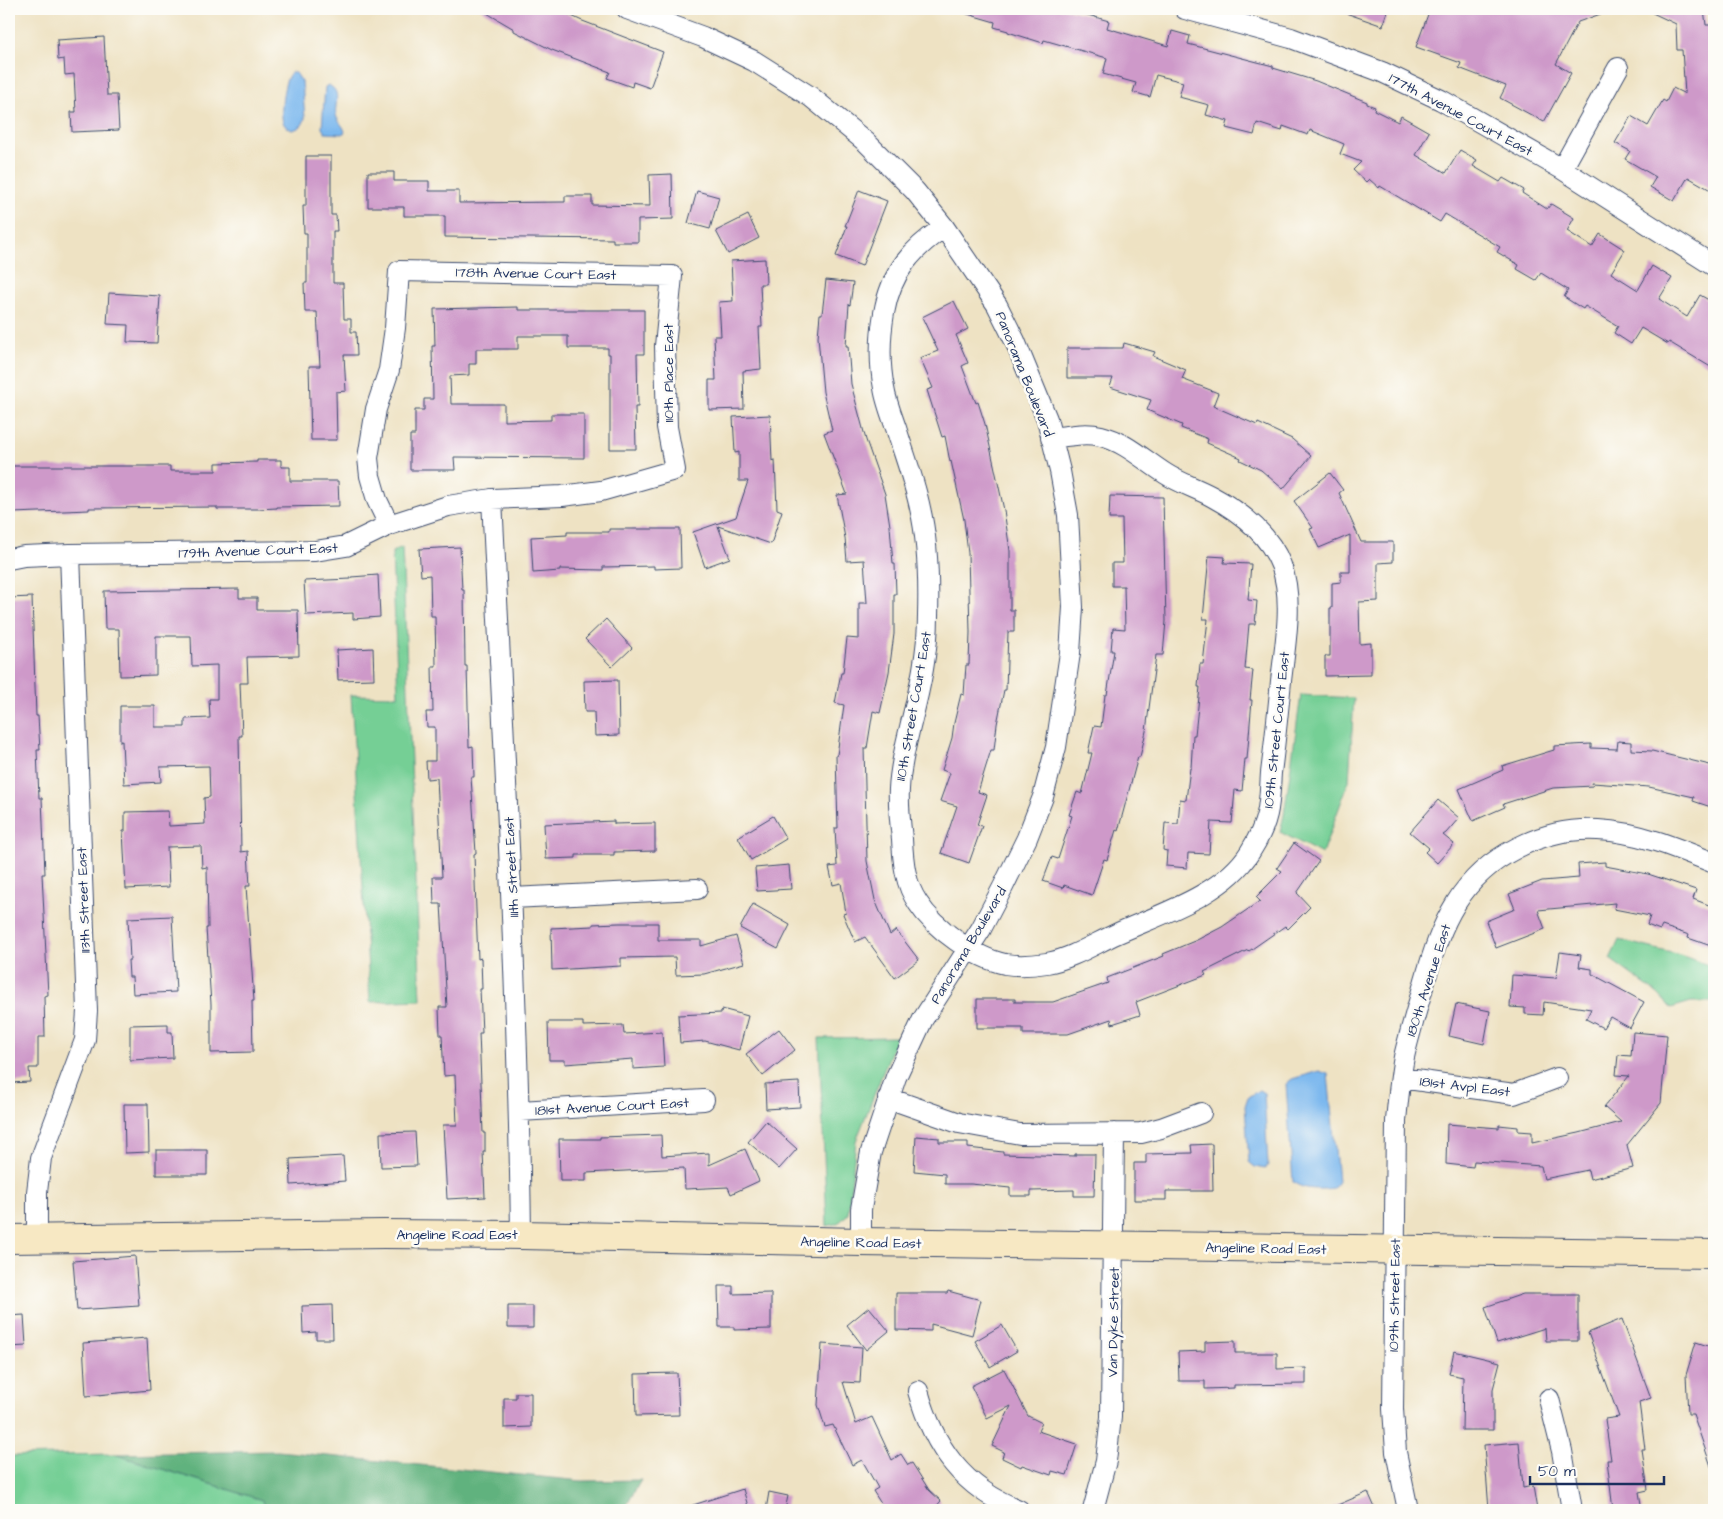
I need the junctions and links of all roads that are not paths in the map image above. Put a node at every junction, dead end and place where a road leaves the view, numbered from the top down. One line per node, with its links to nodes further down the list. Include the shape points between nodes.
1 (628, 9): 5 (street, Panorama Boulevard, via 754,61 811,97 866,142 915,191)
2 (1185, 9): 4 (street, 177th Avenue Court East, via 1290,38 1382,72 1440,100)
3 (1618, 68): 4 (street)
4 (1562, 169): 6 (street, 177th Avenue Court East)
5 (944, 227): 8 (street, Panorama Boulevard, via 997,304 1015,341); 17 (street, 110th Street Court East, via 920,244 891,286 884,311 880,364 884,392 913,480 926,541 926,651 898,790 905,868 910,888 924,911 949,936)
6 (1714, 266)
7 (672, 276): 9 (street, 110th Place East, via 665,346 667,427); 11 (street, 178th Avenue Court East, via 399,271 389,370 376,409 368,458 377,500)
8 (1052, 438): 17 (street, Panorama Boulevard, via 1068,515 1073,607 1064,702 1043,797 1027,838); 17 (street, 109th Street Court East, via 1098,435 1133,451 1168,475 1235,511 1251,524 1281,565 1288,593 1267,814 1247,858 1214,887 1182,905 1073,954 1049,963 1003,964)
9 (675, 470): 10 (street, 179th Avenue Court East, via 601,491)
10 (492, 500): 11 (street, 179th Avenue Court East, via 448,506); 16 (street, 111th Street East)
11 (389, 525): 12 (street, 179th Avenue Court East, via 346,546 315,550)
12 (70, 554): 13 (street, 179th Avenue Court East); 27 (street, 113th Street East, via 87,1011 85,1040 41,1158)
13 (9, 559)
14 (1714, 863): 18 (street, 180th Avenue East, via 1666,844 1626,833 1597,830 1547,836 1503,856 1468,886 1444,924 1412,1025)
15 (697, 889): 16 (street)
16 (512, 898): 22 (street, 111th Street East)
17 (968, 947): 20 (street, Panorama Boulevard, via 923,1019)
18 (1401, 1078): 19 (street, 181st Avpl East, via 1514,1094); 30 (street, 109th Street East, via 1396,1121)
19 (1557, 1078)
20 (888, 1098): 24 (street, via 960,1123 1020,1134); 28 (street, Panorama Boulevard, via 871,1152 861,1209)
21 (704, 1100): 22 (street, 181st Avenue Court East)
22 (520, 1111): 25 (street, 111th Street East)
23 (1201, 1113): 24 (street, via 1161,1128)
24 (1114, 1133): 29 (street, Van Dyke Street)
25 (522, 1235): 27 (street, Angeline Road East); 28 (street, Angeline Road East)
26 (9, 1238): 27 (street, Angeline Road East)
27 (37, 1238)
28 (861, 1242): 29 (street, Angeline Road East)
29 (1114, 1246): 30 (street, Angeline Road East); 35 (street, Van Dyke Street, via 1111,1417 1106,1461)
30 (1394, 1250): 31 (street, Angeline Road East); 36 (street, 109th Street East, via 1393,1409 1396,1452)
31 (1714, 1254)
32 (918, 1391): 34 (street, via 925,1416 939,1445 953,1463 986,1494)
33 (1549, 1399): 37 (street)
34 (1019, 1510)
35 (1093, 1510)
36 (1408, 1510)
37 (1572, 1510)

